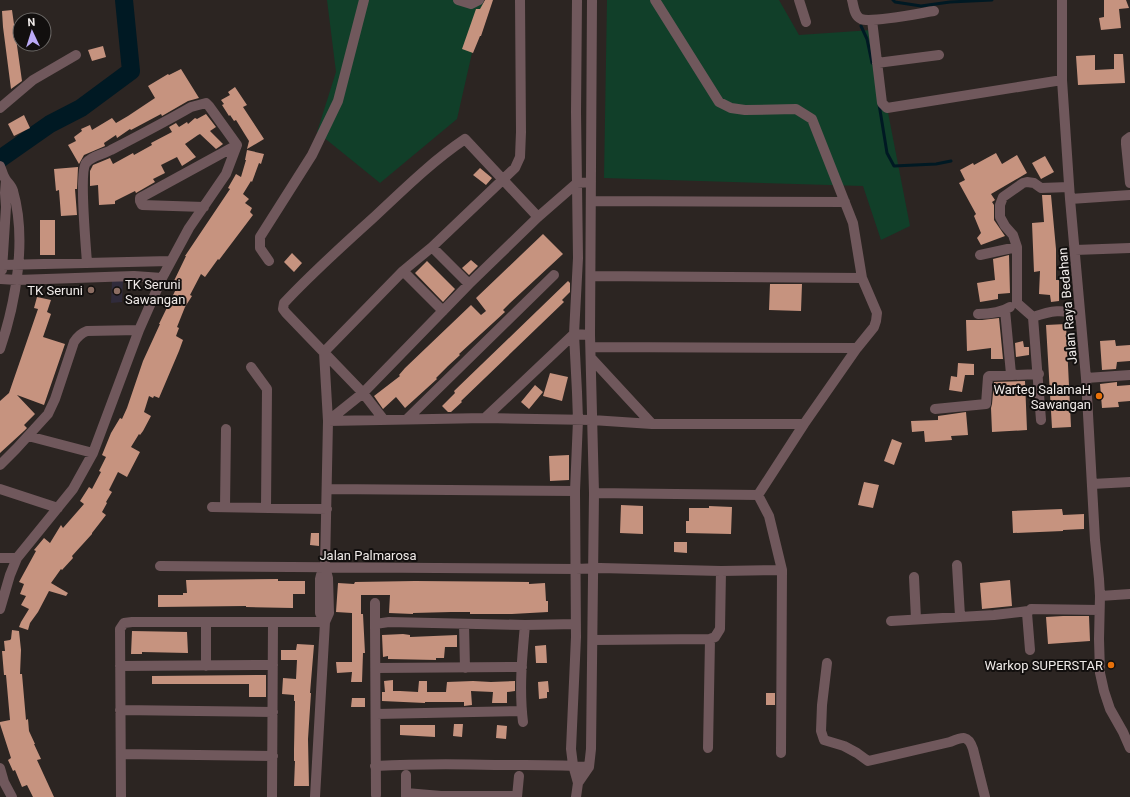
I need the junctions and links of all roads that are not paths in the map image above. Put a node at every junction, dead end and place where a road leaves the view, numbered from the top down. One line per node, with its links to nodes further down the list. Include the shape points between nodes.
1 (364, 0): 42 (street, via 338,101 312,155 260,237 260,248)
2 (458, 0): 3 (street, via 471,4)
3 (478, 0)
4 (520, 0): 22 (street, via 520,157 515,168)
5 (577, 0): 25 (street)
6 (592, 0): 24 (street)
7 (655, 0): 31 (street, via 719,102 731,108 745,110 796,109 812,119)
8 (799, 0): 13 (street)
9 (852, 0): 12 (street, via 855,14 861,19)
10 (1062, 0): 17 (street, Jalan Raya Bedahan)
11 (934, 11): 12 (street)
12 (872, 20): 16 (street)
13 (806, 22)
14 (76, 55): 18 (street, via 33,80)
15 (939, 55): 16 (street)
16 (877, 62): 17 (street, via 882,103 887,108)
17 (1062, 80): 27 (street, Jalan Raya Bedahan)
18 (0, 108)
19 (1130, 137): 26 (street, via 1126,140)
20 (237, 145): 34 (street, via 226,174); 34 (street, via 140,198 142,205); 43 (street, via 206,103 191,107 86,163 83,208)
21 (1, 168): 23 (street)
22 (504, 180): 35 (street); 36 (street); 66 (street, via 465,140 417,176 331,256 284,303 283,309)
23 (3, 181): 32 (street, via 12,187); 33 (street)
24 (591, 182): 25 (street); 30 (street)
25 (577, 183): 35 (street); 61 (street, via 578,258)
26 (1130, 183)
27 (1069, 187): 29 (street, Jalan Raya Bedahan); 37 (street, via 1042,188 1027,182 1003,197 1000,217 1014,235)
28 (1130, 196): 29 (street)
29 (1070, 199): 39 (street, Jalan Raya Bedahan)
30 (591, 201): 31 (street); 48 (street)
31 (845, 202): 50 (street, via 853,223)
32 (17, 204): 33 (street); 45 (street)
33 (3, 206): 44 (street)
34 (204, 207): 41 (street)
35 (538, 217): 53 (street)
36 (432, 247): 46 (street); 53 (street)
37 (1017, 247): 40 (street); 54 (street)
38 (1130, 248): 39 (street)
39 (1075, 250): 58 (street, Jalan Raya Bedahan)
40 (980, 255)
41 (170, 261): 43 (street); 49 (street)
42 (269, 261)
43 (87, 263): 45 (street)
44 (2, 265): 45 (street); 52 (street)
45 (18, 266): 51 (street)
46 (403, 271): 56 (street); 66 (street)
47 (554, 275): 76 (street)
48 (591, 276): 50 (street); 62 (street)
49 (162, 278): 51 (street, via 120,276); 60 (street)
50 (862, 278): 64 (street, via 877,313 874,327)
51 (16, 280): 52 (street); 65 (street)
52 (0, 281)
53 (469, 284): 56 (street)
54 (1017, 303): 55 (street); 59 (street)
55 (1005, 310): 57 (street); 69 (street)
56 (443, 311): 73 (street)
57 (978, 314)
58 (1080, 316): 59 (street, via 1072,312 1054,311); 72 (street, Jalan Raya Bedahan)
59 (1033, 317): 70 (street)
60 (139, 330): 85 (street, via 88,331 78,336 50,410); 86 (street)
61 (574, 334): 62 (street); 75 (street); 78 (street)
62 (590, 335): 63 (street)
63 (591, 347): 64 (street); 67 (street)
64 (857, 348): 83 (street)
65 (0, 349)
66 (324, 352): 73 (street); 81 (street)
67 (591, 358): 79 (street); 82 (street)
68 (251, 367): 98 (street, via 267,389)
69 (1010, 374): 70 (street); 74 (street, via 988,376 986,404)
70 (1039, 374): 80 (street)
71 (1130, 375): 72 (street)
72 (1086, 378): 89 (street, Jalan Raya Bedahan)
73 (363, 393): 77 (street); 81 (street)
74 (934, 409)
75 (484, 418): 76 (street); 78 (street)
76 (407, 419): 77 (street)
77 (384, 420): 81 (street)
78 (578, 420): 79 (street); 92 (street)
79 (592, 420): 82 (street); 93 (street)
80 (1041, 420)
81 (328, 421): 91 (street)
82 (652, 424): 83 (street)
83 (804, 424): 94 (street)
84 (226, 429): 96 (street)
85 (28, 436): 86 (street); 87 (street)
86 (93, 453): 97 (street, via 73,489)
87 (0, 465)
88 (1130, 482): 89 (street)
89 (1092, 484): 111 (street, Jalan Raya Bedahan)
90 (0, 489): 97 (street)
91 (327, 489): 92 (street); 99 (street)
92 (575, 491): 106 (street)
93 (594, 493): 94 (street); 105 (street)
94 (758, 495): 107 (street, via 768,516)
95 (212, 507): 96 (street)
96 (225, 507): 98 (street)
97 (58, 508): 101 (street)
98 (266, 508): 99 (street)
99 (326, 509): 104 (street)
100 (0, 558): 101 (street)
101 (17, 558): 113 (street)
102 (958, 565): 116 (street)
103 (160, 566): 104 (street, Jalan Palmarosa)
104 (325, 567): 106 (street, Jalan Palmarosa); 121 (street, via 320,578 320,613)
105 (593, 568): 106 (street, Jalan Palmarosa); 108 (street, Jalan Palmarosa); 127 (street)
106 (576, 569): 124 (street)
107 (782, 570): 108 (street, Jalan Palmarosa); 144 (street)
108 (721, 571): 126 (street, via 720,628 715,638)
109 (914, 577): 117 (street)
110 (1130, 594): 111 (street)
111 (1100, 596): 114 (street, Jalan Raya Bedahan)
112 (375, 603): 122 (street)
113 (0, 609)
114 (1099, 610): 115 (street); 141 (street, Jalan Raya Bedahan, via 1100,673 1110,709)
115 (1028, 611): 116 (street); 128 (street)
116 (960, 616): 117 (street)
117 (916, 619): 118 (street)
118 (890, 621)
119 (206, 622): 120 (street); 131 (street, via 124,623 120,630); 132 (street)
120 (273, 622): 121 (street); 130 (street)
121 (325, 622): 162 (street)
122 (376, 624): 123 (street); 134 (street)
123 (464, 624): 125 (street); 135 (street)
124 (576, 624): 125 (street); 147 (street)
125 (525, 625): 133 (street)
126 (710, 639): 127 (street); 142 (street)
127 (593, 640): 149 (street)
128 (1030, 650)
129 (827, 663): 164 (street, via 822,705 821,731 824,740 858,752 868,761 966,738 970,741)
130 (273, 665): 132 (street); 138 (street)
131 (120, 666): 132 (street); 136 (street)
132 (206, 666)
133 (522, 667): 135 (street); 137 (street)
134 (376, 668): 135 (street); 139 (street)
135 (465, 668)
136 (120, 710): 138 (street); 145 (street)
137 (522, 711): 139 (street); 140 (street)
138 (273, 712): 146 (street)
139 (376, 714): 148 (street)
140 (523, 722)
141 (1127, 731): 143 (street, Jalan Raya Bedahan)
142 (708, 748)
143 (1130, 748)
144 (781, 753)
145 (121, 754): 146 (street); 160 (street)
146 (272, 756): 161 (street)
147 (572, 765): 148 (street); 149 (street); 154 (street)
148 (375, 766): 155 (street)
149 (589, 767): 154 (street)
150 (0, 768): 153 (street)
151 (406, 775): 156 (street)
152 (519, 776): 158 (street)
153 (2, 782): 159 (street)
154 (578, 783): 163 (street)
155 (376, 795)
156 (406, 795): 157 (street)
157 (441, 796): 158 (street)
158 (517, 796)
159 (12, 797)
160 (121, 797)
161 (272, 797)
162 (315, 797)
163 (576, 797)
164 (984, 797)

